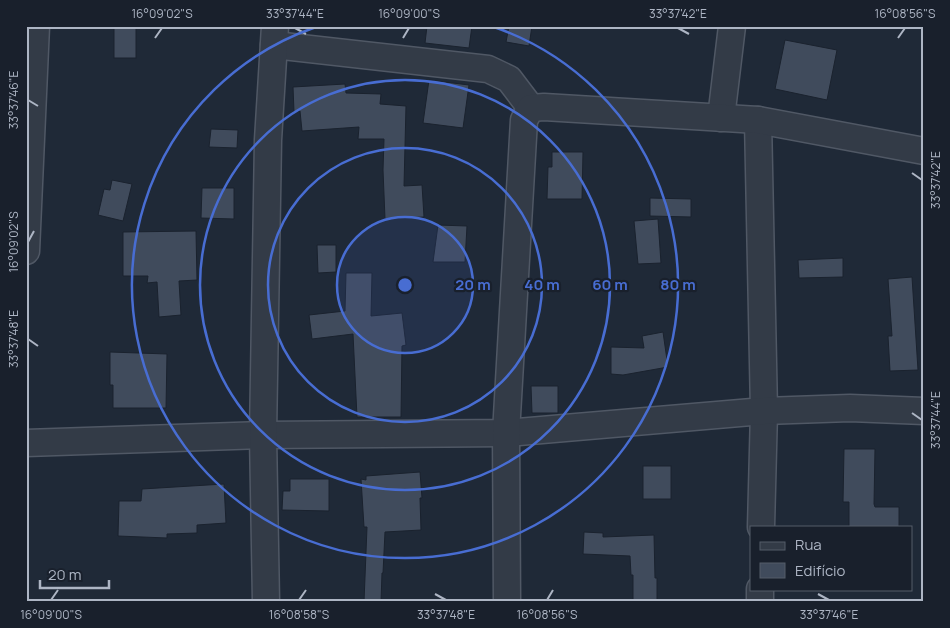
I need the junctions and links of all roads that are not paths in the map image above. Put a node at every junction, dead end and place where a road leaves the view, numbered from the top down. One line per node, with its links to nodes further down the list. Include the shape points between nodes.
1 (36, 26): 8 (street)
2 (732, 26): 5 (street)
3 (275, 36): 4 (street, via 488,69 509,79); 12 (street, via 268,140)
4 (531, 108): 5 (street); 11 (street, via 524,120)
5 (721, 118): 6 (street)
6 (758, 120): 7 (street); 9 (street)
7 (924, 151)
8 (26, 251)
9 (764, 411): 10 (street, via 850,408); 11 (street); 14 (street)
10 (924, 411)
11 (506, 433): 12 (street); 16 (street)
12 (262, 435): 13 (street); 15 (street)
13 (26, 443)
14 (761, 526)
15 (266, 602)
16 (507, 602)

